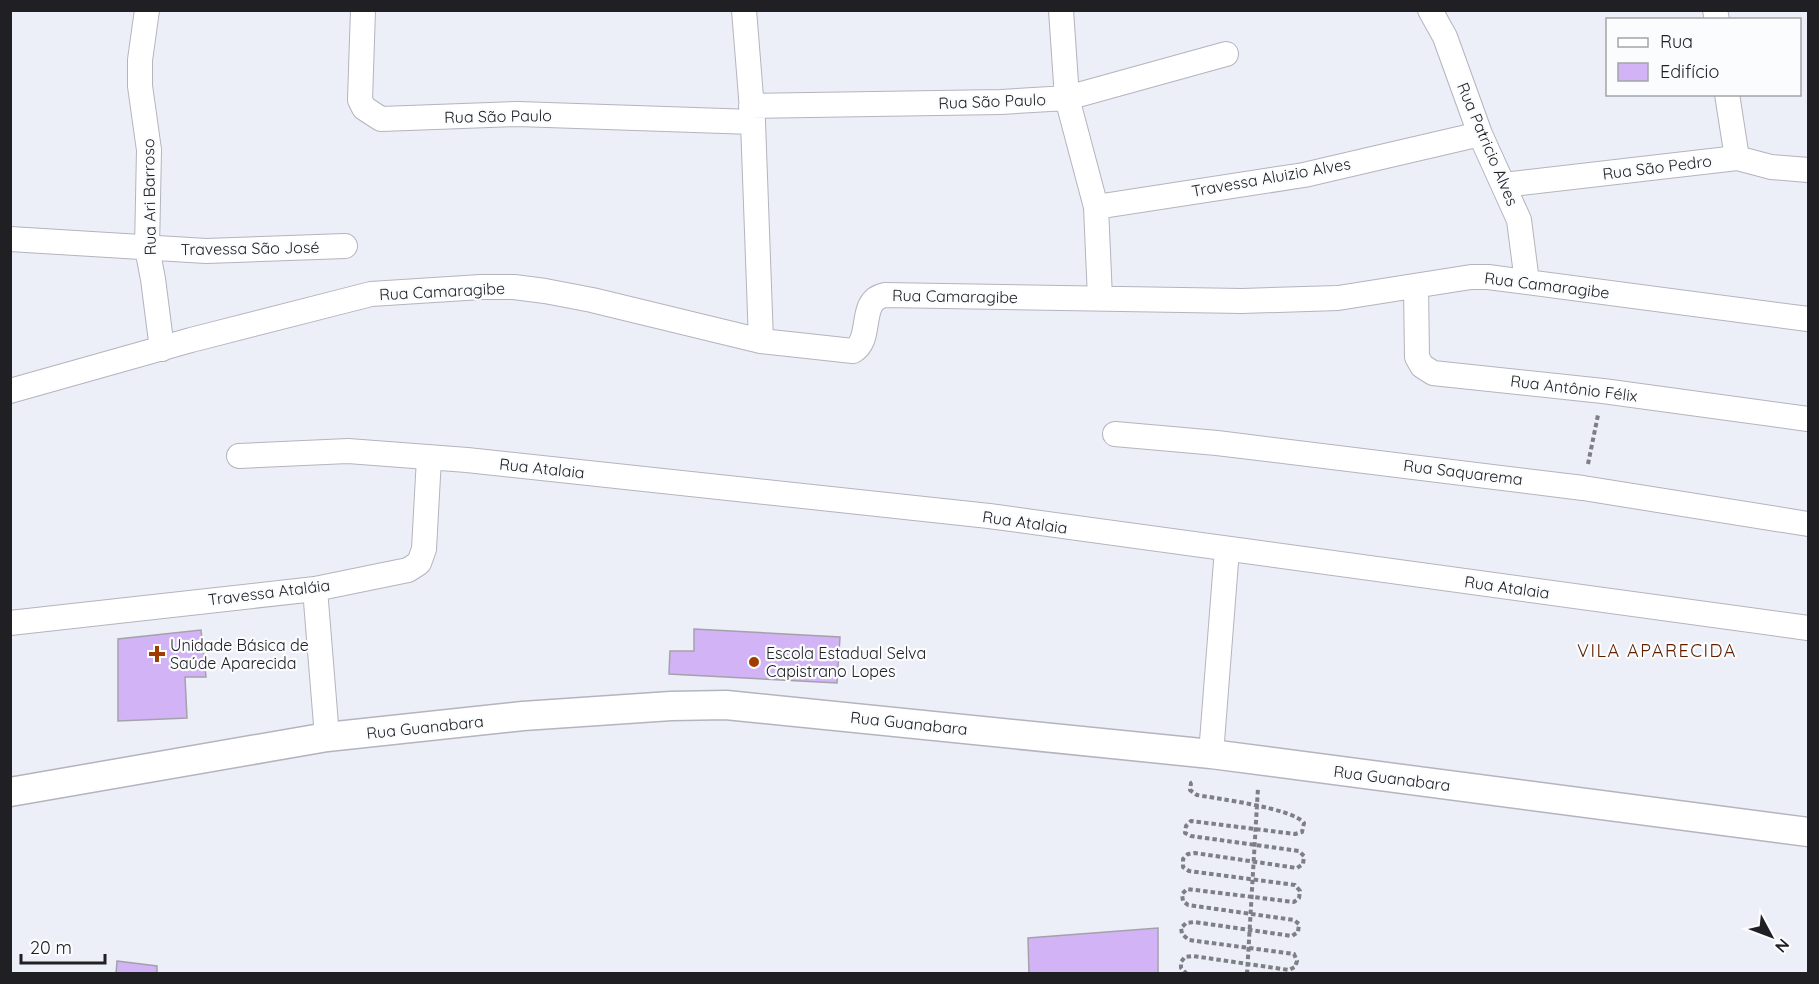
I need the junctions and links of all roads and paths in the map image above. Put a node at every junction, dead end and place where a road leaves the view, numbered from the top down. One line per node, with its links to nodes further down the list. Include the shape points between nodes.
1 (147, 10): 17 (street, Rua Ari Barroso, via 140,86 149,150)
2 (363, 10): 9 (street, Rua São Paulo, via 360,100 364,108 381,119 518,114)
3 (744, 10): 9 (street)
4 (1061, 10): 8 (street)
5 (1430, 10): 10 (street, Rua Patricio Alves, via 1445,38)
6 (1226, 54): 8 (street, Rua São Paulo)
7 (1728, 96): 11 (street)
8 (1067, 98): 9 (street, Rua São Paulo); 14 (street)
9 (752, 114): 22 (street)
10 (1480, 134): 13 (street, Rua Patricio Alves); 14 (street, Travessa Aluizio Alves, via 1304,175)
11 (1737, 158): 12 (street, Rua São Pedro, via 1771,167); 13 (street, Rua São Pedro)
12 (1809, 170)
13 (1504, 184): 18 (street, Rua Patricio Alves, via 1520,220)
14 (1096, 207): 20 (street)
15 (10, 239): 17 (street, Travessa São José)
16 (345, 246): 17 (street, Travessa São José, via 206,251)
17 (147, 248): 23 (street, Rua Ari Barroso)
18 (1527, 282): 19 (street, Rua Camaragibe, via 1471,277); 21 (street, Rua Camaragibe)
19 (1416, 286): 20 (street, Rua Camaragibe, via 1320,299); 25 (street, Rua Antônio Félix, via 1417,357 1427,370)
20 (1100, 298): 22 (street, Rua Camaragibe, via 885,295 870,304 861,345 853,351)
21 (1809, 319)
22 (761, 341): 23 (street, Rua Camaragibe, via 592,300 514,287 481,287 371,294)
23 (162, 349): 24 (street, Rua Camaragibe)
24 (10, 391)
25 (1603, 391): 26 (street, Rua Antônio Félix); 30 (path)
26 (1809, 419)
27 (1115, 434): 30 (street, Rua Saquarema)
28 (239, 456): 29 (street, Rua Atalaia, via 348,451)
29 (429, 458): 32 (street, Rua Atalaia, via 989,516); 33 (street, Travessa Ataláia, via 424,549 419,563 408,570)
30 (1583, 488): 31 (street, Rua Saquarema)
31 (1809, 524)
32 (1227, 549): 35 (street, Rua Atalaia); 37 (street)
33 (315, 589): 34 (street, Travessa Ataláia); 36 (street)
34 (10, 623)
35 (1809, 628)
36 (327, 737): 37 (street, Rua Guanabara, via 523,716 726,705); 41 (street, Rua Guanabara)
37 (1211, 754): 38 (street, Rua Guanabara)
38 (1259, 774): 40 (path); 42 (path); 44 (street, Rua Guanabara)
39 (1196, 780): 42 (path, via 1190,790 1197,795)
40 (1248, 787)
41 (10, 792)
42 (1257, 806): 43 (path); 43 (path, via 1300,818 1304,824 1302,832 1295,834)
43 (1256, 828): 45 (path); 45 (path, via 1191,821 1185,833)
44 (1809, 832)
45 (1254, 846): 46 (path); 46 (path, via 1299,851 1304,856 1303,864 1297,868)
46 (1254, 860): 47 (path); 47 (path, via 1195,853 1183,859 1183,867 1189,871)
47 (1253, 878): 48 (path); 48 (path, via 1295,885 1300,891 1294,902)
48 (1252, 896): 49 (path); 49 (path, via 1187,889 1182,894 1182,901 1188,904)
49 (1251, 913): 50 (path); 50 (path, via 1299,924 1298,932 1292,936)
50 (1250, 931): 51 (path); 51 (path, via 1194,922 1186,922 1181,928 1189,940)
51 (1249, 947): 52 (path); 52 (path, via 1294,954 1297,961 1295,968 1289,970)
52 (1247, 964): 53 (path, via 1185,957 1181,968); 54 (path)
53 (1187, 974)
54 (1247, 974)

